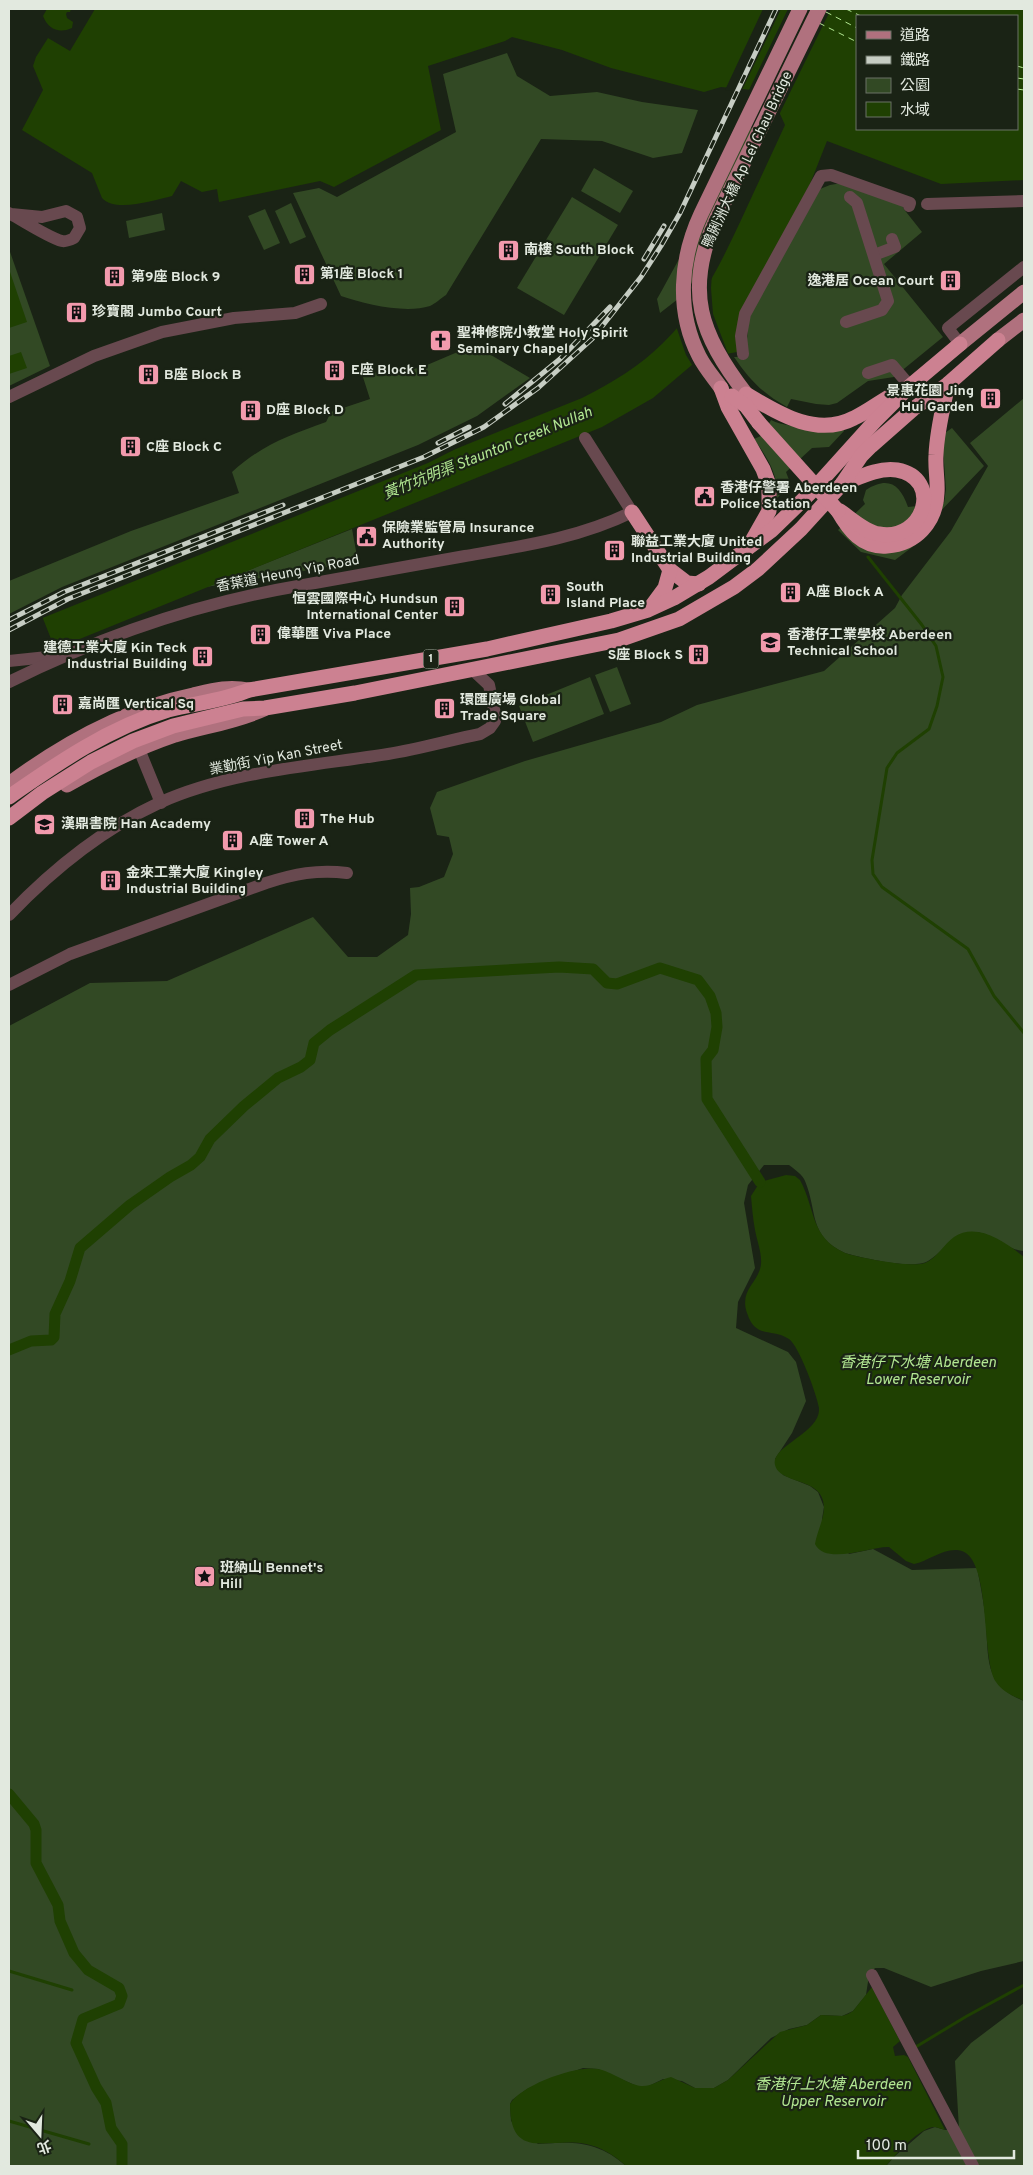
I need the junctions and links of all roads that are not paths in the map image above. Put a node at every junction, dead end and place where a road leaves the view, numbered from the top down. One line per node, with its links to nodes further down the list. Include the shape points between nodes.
1 (800, 9): 21 (main road, 鴨脷洲大橋 Ap Lei Chau Bridge, via 701,214 686,260 683,290 686,320 700,358)
2 (819, 9): 23 (main road, 鴨脷洲大橋 Ap Lei Chau Bridge, via 716,219 702,260 700,304 707,333)
3 (850, 197): 9 (street, via 857,203)
4 (1024, 201): 6 (street)
5 (909, 204): 17 (street, via 832,175 821,176 745,314 741,336)
6 (927, 204)
7 (10, 214): 7 (street, via 42,217 66,211 77,217 80,228 74,238 62,241)
8 (892, 239): 9 (street, via 895,247)
9 (874, 255): 14 (street, via 887,305 882,310)
10 (1024, 267): 16 (street, via 948,328)
11 (1024, 292): 16 (main road)
12 (321, 304): 22 (street, via 295,313 210,321 162,332 94,356)
13 (1024, 320): 15 (main road)
14 (846, 322)
15 (998, 340): 19 (highway, 1)
16 (960, 344): 20 (highway, 1)
17 (743, 354)
18 (868, 374): 20 (street, via 892,365)
19 (948, 384): 25 (highway, 1, via 929,396 871,446); 26 (highway, via 938,423)
20 (910, 386): 23 (highway, via 848,421 824,425 795,421); 28 (highway, 1, via 772,530)
21 (722, 388): 23 (highway); 28 (highway, via 728,407 767,478 768,511)
22 (9, 397)
23 (746, 400): 26 (highway, bridge, via 759,423 838,511 869,531 892,534 907,529)
24 (585, 438): 27 (street)
25 (842, 484): 26 (highway, via 880,470 896,470 911,476); 34 (highway, 1, via 758,569 679,619 619,640)
26 (930, 502)
27 (632, 512): 29 (highway); 32 (street, 香葉道 Heung Yip Road, via 591,530 548,542 296,586 209,605 154,622)
28 (750, 545): 30 (highway, 1)
29 (670, 570): 30 (highway, via 687,584); 31 (highway, via 665,588)
30 (699, 584): 31 (highway, 1)
31 (648, 610): 36 (highway, 1, via 488,649)
32 (70, 655): 33 (street, 香葉道 Heung Yip Road); 35 (street, 香葉道 Heung Yip Road)
33 (9, 661)
34 (474, 671): 37 (highway, 1); 41 (street, 業勤街 Yip Kan Street, via 489,685 495,714 490,728 480,734 391,754 219,782)
35 (9, 682)
36 (250, 690): 39 (main road, via 230,687 152,706 80,738); 40 (highway, 1, via 169,710 118,730 52,766)
37 (265, 708): 42 (highway, 1, via 243,709 173,726 125,745 62,780); 43 (main road, via 140,748 94,769)
38 (142, 754): 41 (street)
39 (9, 784)
40 (9, 797)
41 (161, 802): 45 (street, 業勤街 Yip Kan Street, via 98,836 43,880)
42 (9, 818)
43 (9, 822)
44 (346, 873): 46 (street, via 325,870 266,883 70,954)
45 (9, 915)
46 (9, 985)
47 (872, 1974): 48 (street)
48 (973, 2166)

